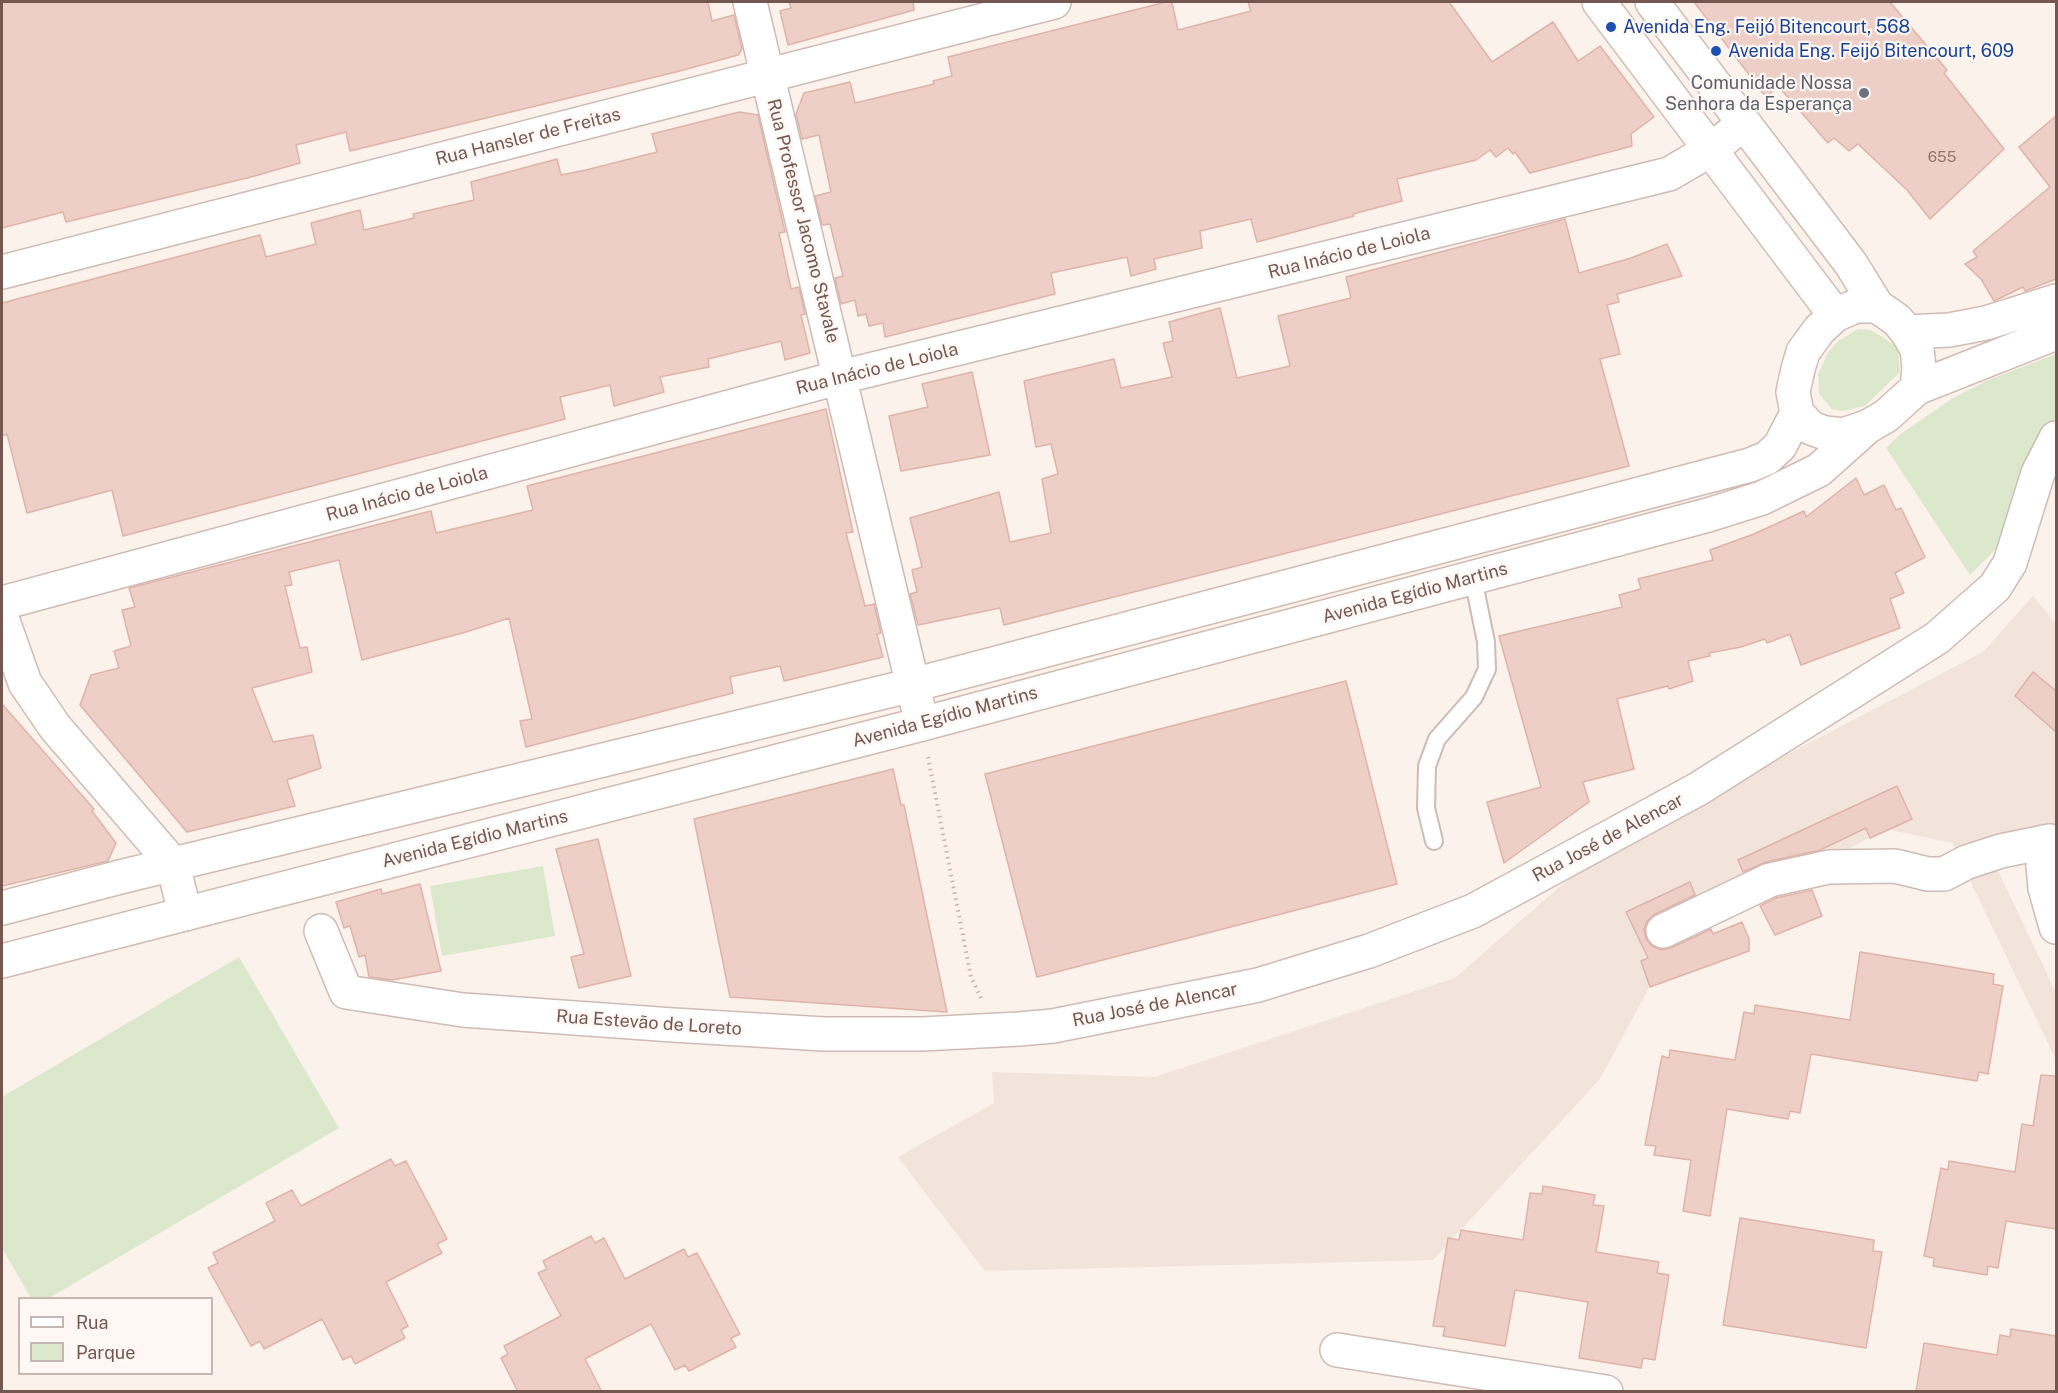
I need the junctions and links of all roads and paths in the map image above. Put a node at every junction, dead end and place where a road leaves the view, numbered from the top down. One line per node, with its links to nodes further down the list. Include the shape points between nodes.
1 (750, 2): 5 (street, Rua Professor Jacomo Stavale)
2 (1054, 2): 5 (street, Rua Hansler de Freitas)
3 (1599, 2): 7 (street)
4 (1652, 2): 6 (street)
5 (768, 74): 8 (street, Rua Hansler de Freitas); 14 (street, Rua Professor Jacomo Stavale)
6 (1743, 124): 7 (street, Rua Inácio de Loiola); 10 (street, via 1851,264)
7 (1712, 149): 11 (street); 14 (street, Rua Inácio de Loiola, via 1669,174)
8 (2, 272)
9 (2056, 301): 12 (street, via 1986,323)
10 (1877, 306): 11 (street, via 1856,306); 12 (street)
11 (1835, 315): 16 (street, via 1803,352 1793,392)
12 (1907, 332): 15 (street, via 1917,349)
13 (2056, 333): 15 (street)
14 (841, 377): 20 (street, Rua Inácio de Loiola); 22 (street, Rua Professor Jacomo Stavale)
15 (1917, 387): 17 (street, via 1886,416)
16 (1797, 413): 17 (street, via 1811,428 1825,433 1843,435); 22 (street, via 1780,446 1767,458 1750,465)
17 (1867, 427): 19 (street, Avenida Egídio Martins, via 1819,470 1762,498)
18 (2056, 438): 33 (street, Rua José de Alencar, via 2038,473 2010,563 1995,587 1937,638 1698,789 1473,911 1369,951 1258,985 1053,1026)
19 (1473, 578): 23 (street, Avenida Egídio Martins); 25 (lane, via 1486,642 1487,669 1474,698 1437,739 1427,766 1426,808)
20 (2, 603)
21 (2, 618): 26 (street, via 25,683 55,727)
22 (913, 685): 23 (street, Rua Professor Jacomo Stavale); 26 (street)
23 (922, 724): 28 (street, Avenida Egídio Martins); 33 (path, via 971,977 980,997 1000,1020)
24 (2053, 839): 29 (street, via 2045,848 2043,866); 31 (street, via 2001,851 1944,874 1895,866 1829,867 1770,880)
25 (1434, 841)
26 (172, 864): 27 (street); 28 (street)
27 (2, 908)
28 (185, 914): 32 (street, Avenida Egídio Martins)
29 (2056, 927)
30 (321, 931): 33 (street, Rua Estevão de Loreto, via 346,992 463,1010 824,1034)
31 (1663, 931)
32 (2, 961)
33 (1019, 1029)
34 (1337, 1350): 35 (street)
35 (1606, 1392)

